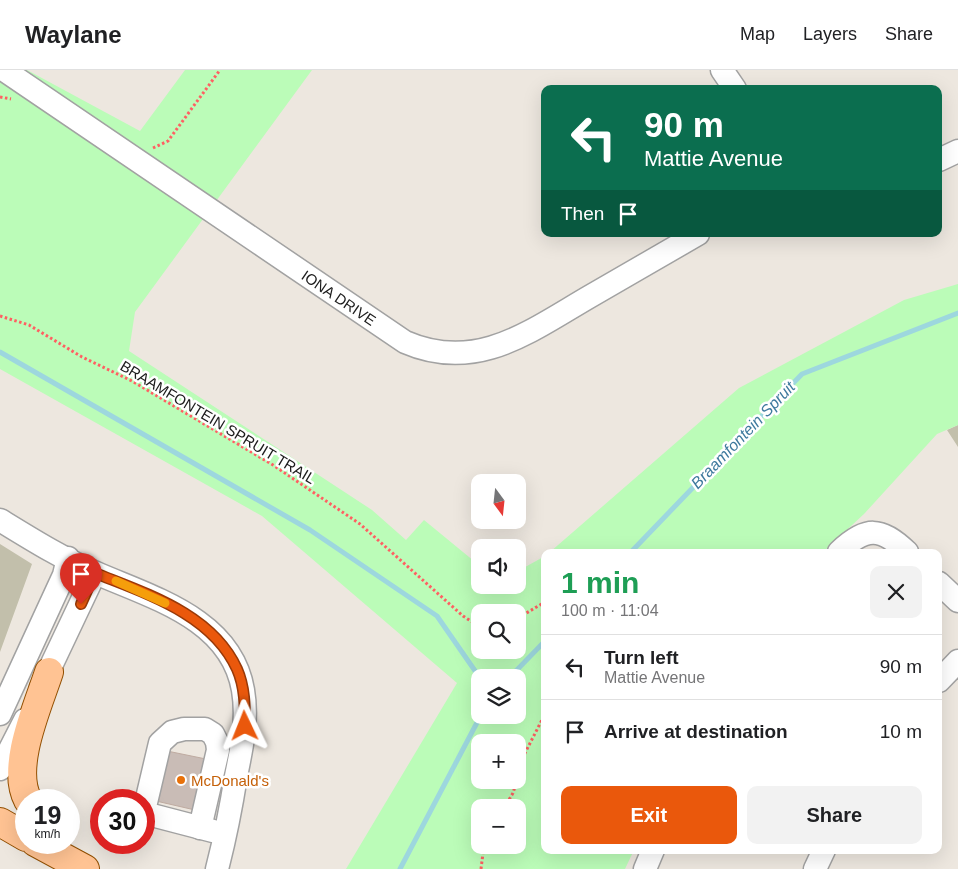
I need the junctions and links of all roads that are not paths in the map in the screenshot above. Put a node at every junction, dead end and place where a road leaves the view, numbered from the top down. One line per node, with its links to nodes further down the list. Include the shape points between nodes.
1 (4, 70): 6 (street, IONA DRIVE, via 405,342 423,350 464,353 512,342)
2 (722, 70): 3 (street)
3 (732, 85)
4 (958, 152): 5 (street)
5 (942, 159)
6 (693, 237)
7 (0, 520): 10 (street)
8 (843, 549): 9 (street, via 869,533 892,538)
9 (905, 549)
10 (68, 558): 11 (street); 17 (street, via 64,575)
11 (95, 573): 15 (street); 25 (street, via 206,626 237,670 243,689 245,726)
12 (942, 585): 13 (street)
13 (958, 601)
14 (958, 661): 16 (street)
15 (49, 672): 18 (street); 19 (main road, via 24,754)
16 (942, 678)
17 (0, 714)
18 (0, 769)
19 (24, 789)
20 (149, 789): 23 (street, via 160,743 172,732 184,728 205,728 213,734 218,750)
21 (155, 815): 23 (street)
22 (0, 822): 24 (main road)
23 (200, 828): 25 (street)
24 (15, 831)
25 (226, 835): 31 (street)
26 (58, 854): 30 (main road)
27 (70, 854): 30 (main road)
28 (651, 854): 32 (street)
29 (822, 854): 33 (street)
30 (83, 868)
31 (218, 869)
32 (645, 869)
33 (815, 869)

